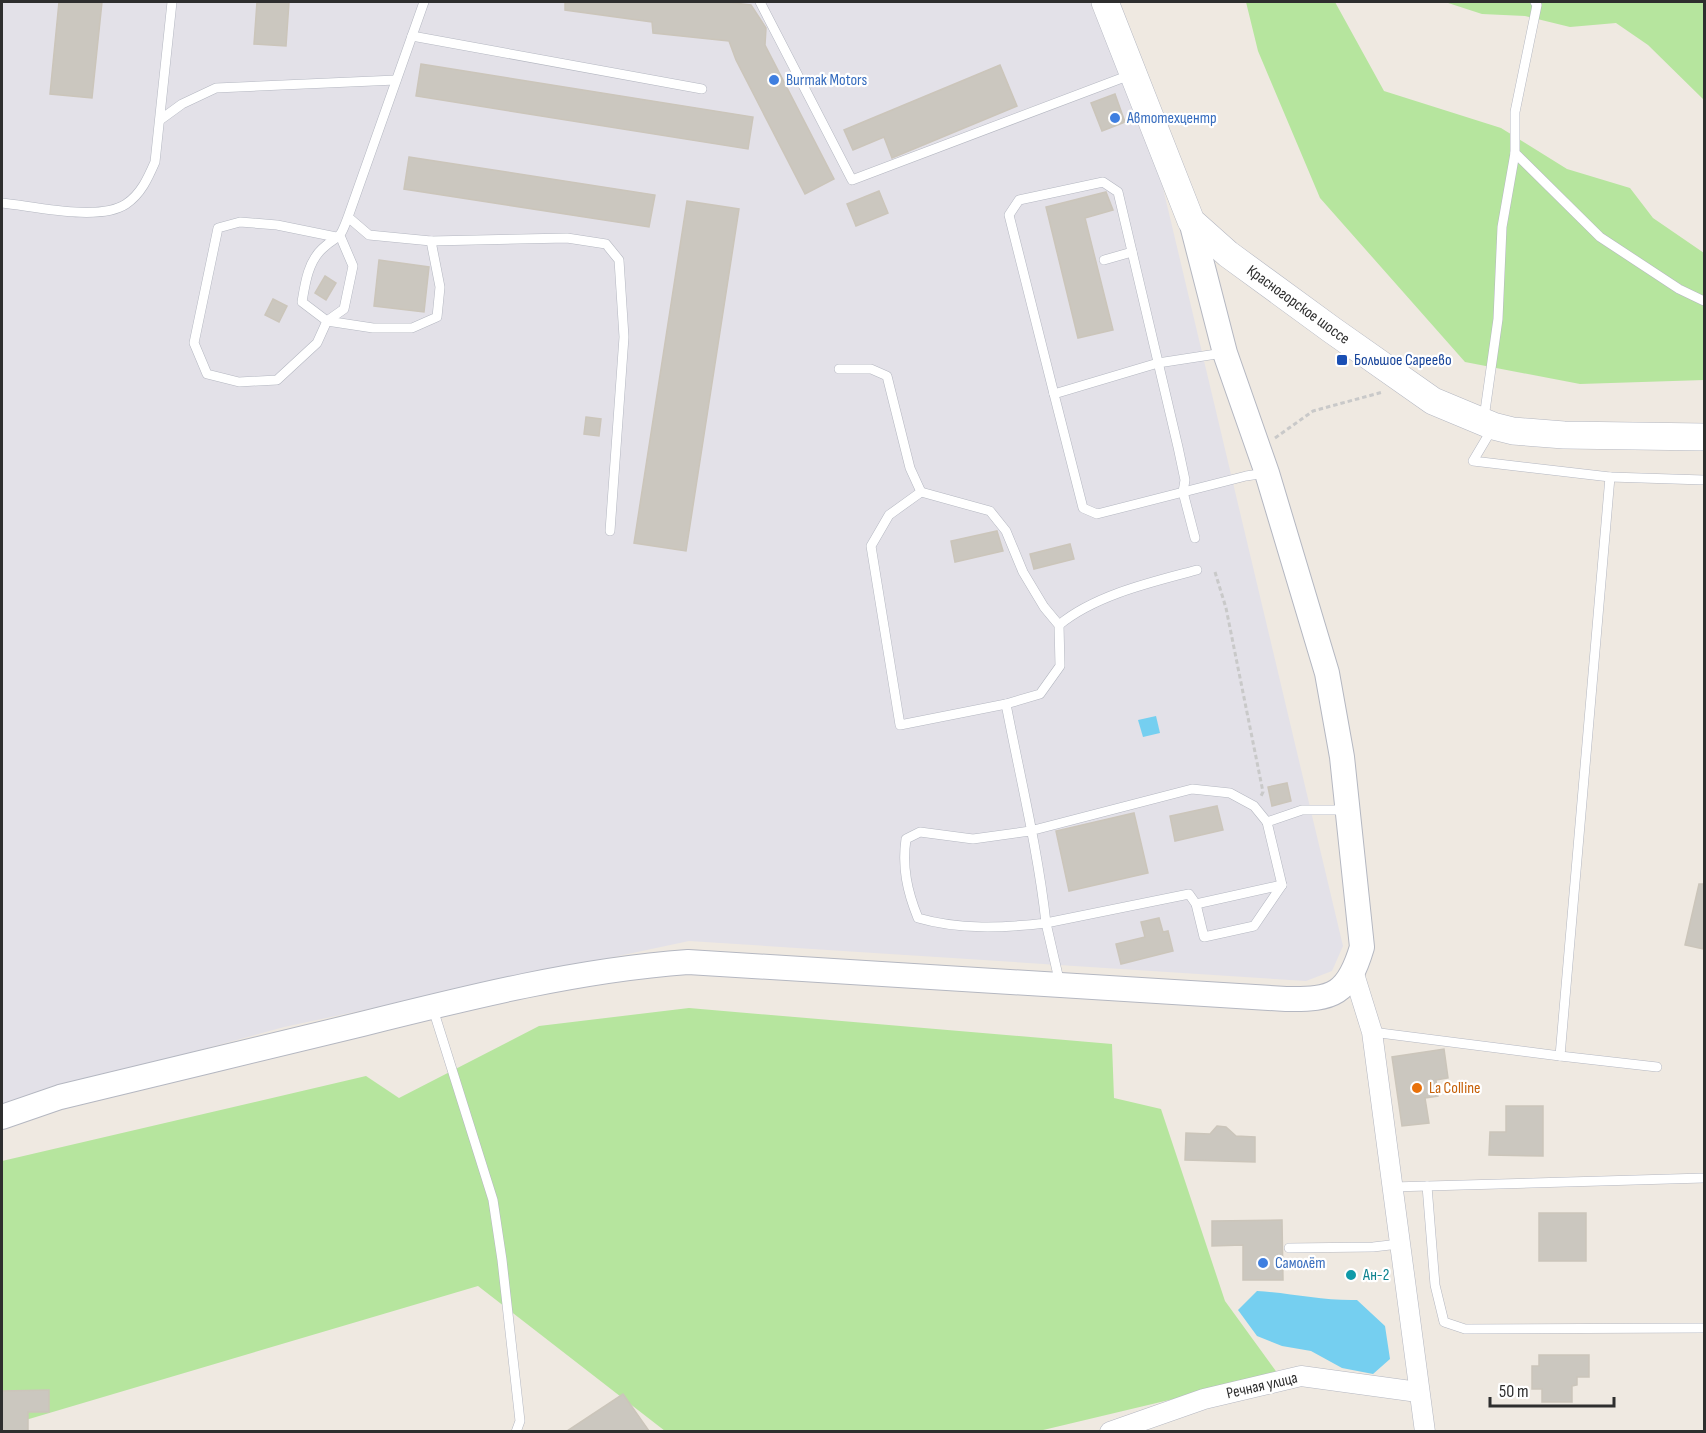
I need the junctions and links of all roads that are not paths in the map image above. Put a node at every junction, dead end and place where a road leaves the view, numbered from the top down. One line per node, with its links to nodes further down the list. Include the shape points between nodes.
1 (172, 2): 10 (lane)
2 (424, 2): 6 (lane)
3 (760, 2): 7 (lane, via 852,180)
4 (1106, 2): 7 (main road, Красногорское шоссе)
5 (1535, 2): 11 (lane, via 1515,111)
6 (412, 36): 8 (lane); 9 (lane)
7 (1135, 73): 14 (main road, Красногорское шоссе)
8 (396, 80): 10 (lane, via 216,88); 13 (lane)
9 (702, 90)
10 (160, 120): 12 (lane, via 155,162 144,187 125,205 95,213)
11 (1515, 153): 19 (lane, via 1600,237); 25 (lane, via 1502,227)
12 (2, 203)
13 (348, 217): 15 (lane); 16 (lane, via 369,235)
14 (1191, 221): 21 (street); 25 (main road, Красногорское шоссе, via 1228,254 1408,384 1433,401)
15 (341, 237): 20 (lane, via 353,266 344,309); 20 (lane, via 321,249 307,274 302,302); 20 (lane, via 240,222 218,228 194,343 207,374 239,382 277,380 317,343)
16 (430, 241): 20 (lane, via 440,287 437,317 412,328 373,328); 32 (lane, via 567,238 606,244 618,260 624,337)
17 (1132, 252): 18 (lane); 22 (lane); 24 (lane, via 1118,192 1103,182 1019,200 1009,215)
18 (1104, 260)
19 (1704, 301)
20 (327, 321)
21 (1225, 352): 22 (lane); 27 (street)
22 (1158, 363): 24 (lane); 31 (lane, via 1185,480)
23 (839, 369): 30 (lane, via 872,369 887,376 910,468)
24 (1054, 394): 31 (lane, via 1083,508 1097,514)
25 (1488, 425): 26 (main road, Красногорское шоссе, via 1564,435); 28 (lane, via 1473,460)
26 (1704, 437)
27 (1267, 473): 31 (lane); 37 (street, via 1327,673)
28 (1610, 477): 29 (lane); 47 (lane)
29 (1704, 480)
30 (921, 492): 35 (lane, via 990,511 1006,531 1023,572 1044,607); 36 (lane, via 890,514 871,546 900,725)
31 (1183, 492): 33 (lane)
32 (610, 531)
33 (1195, 538)
34 (1197, 570): 35 (lane, via 1144,584 1077,610)
35 (1059, 625): 36 (lane, via 1060,666 1040,694)
36 (1006, 704): 39 (lane)
37 (1348, 810): 38 (lane, via 1302,810); 43 (street, via 1362,947)
38 (1267, 822): 39 (lane, via 1254,806 1230,793 1192,789); 40 (lane)
39 (1030, 831): 42 (lane); 42 (lane, via 973,839 920,832 906,838 903,864 918,918 942,925 986,927)
40 (1282, 885): 41 (lane); 41 (lane, via 1254,926 1214,935 1204,937)
41 (1196, 904): 42 (lane, via 1188,894)
42 (1046, 923): 44 (lane)
43 (1354, 974): 44 (street, via 1338,991 1316,1000); 46 (street)
44 (1060, 987): 45 (street, via 688,962 574,975)
45 (432, 1006): 49 (street, via 60,1097); 57 (lane, via 492,1200 520,1421)
46 (1372, 1032): 47 (lane); 52 (street)
47 (1560, 1056): 48 (lane)
48 (1657, 1067)
49 (2, 1117)
50 (1704, 1178): 51 (lane)
51 (1427, 1186): 52 (lane); 55 (lane, via 1436,1285 1444,1322 1465,1329)
52 (1392, 1187): 53 (street)
53 (1399, 1244): 54 (lane); 56 (street)
54 (1289, 1248)
55 (1704, 1328)
56 (1418, 1392): 58 (street, Речная улица, via 1301,1376 1204,1399); 59 (street)
57 (516, 1431)
58 (1110, 1431)
59 (1425, 1431)

